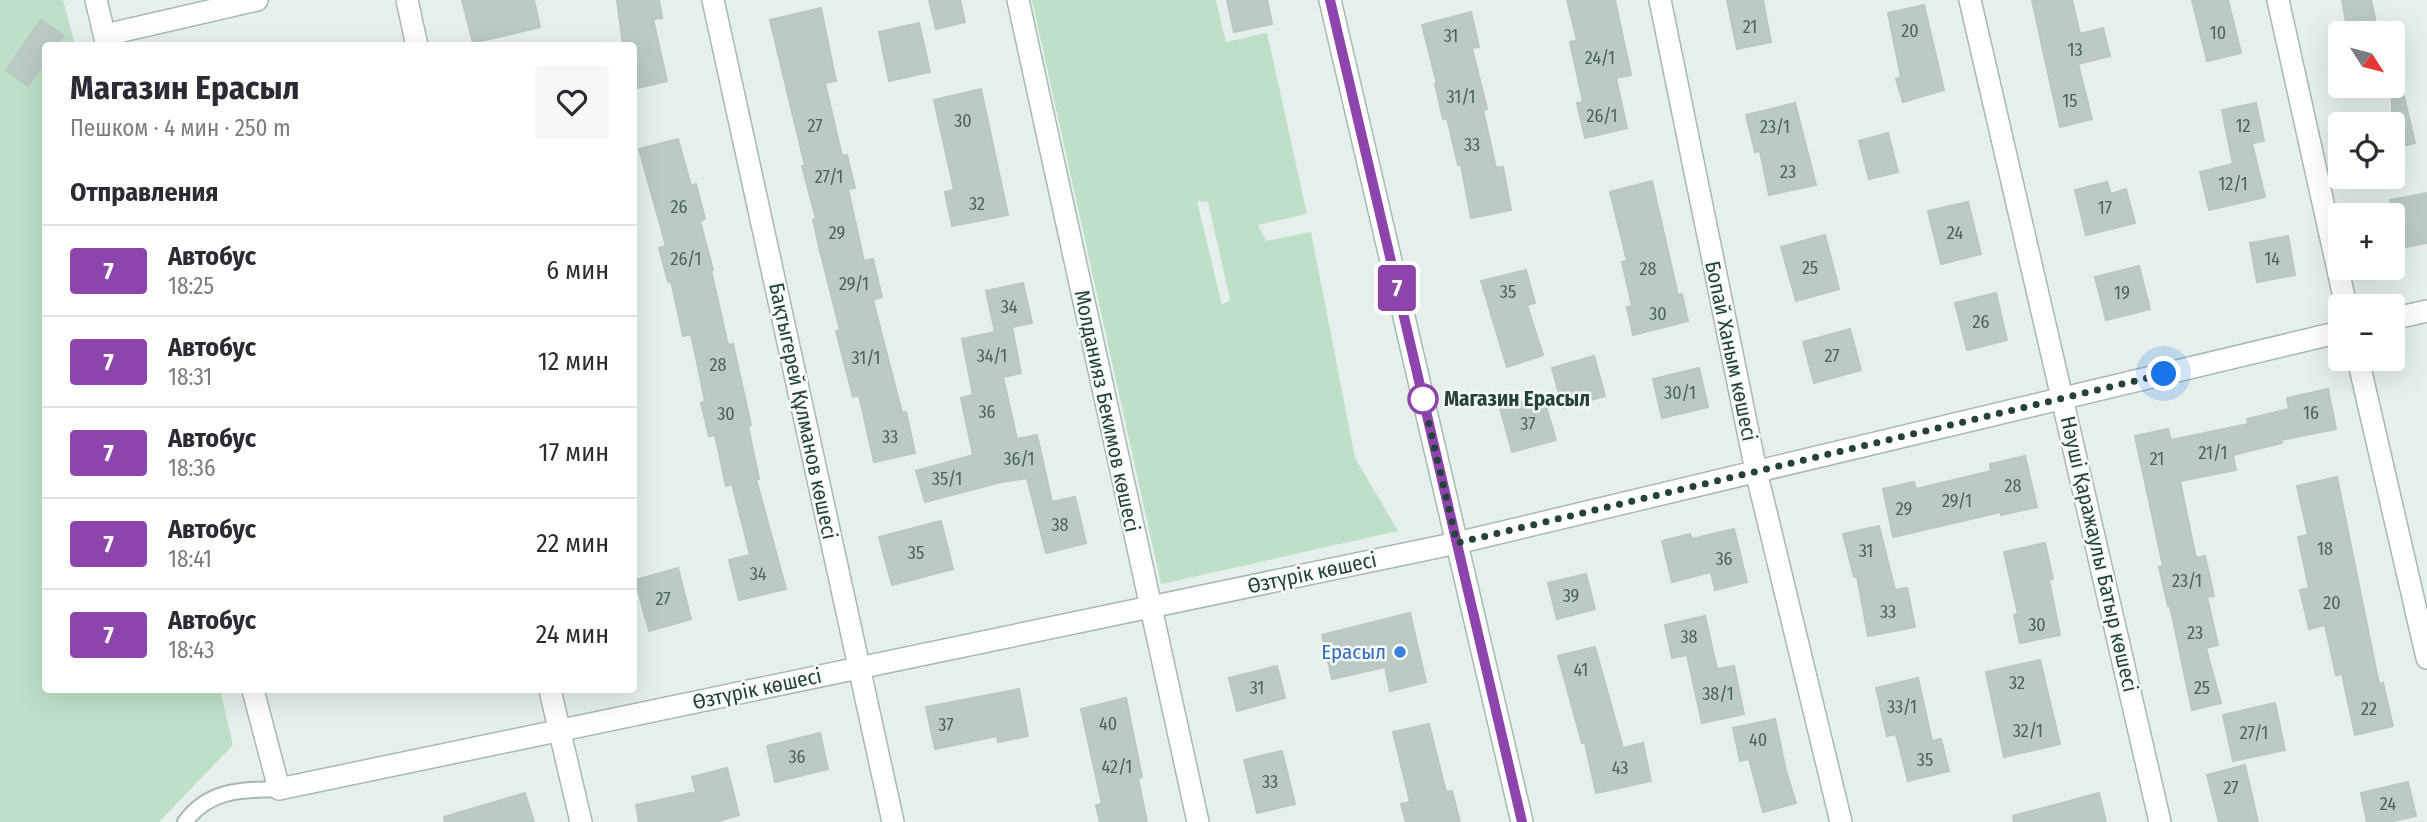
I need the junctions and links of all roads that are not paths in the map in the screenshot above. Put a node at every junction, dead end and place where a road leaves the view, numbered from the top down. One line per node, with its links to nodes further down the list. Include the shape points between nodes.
1 (96, 0): 10 (street)
2 (257, 0): 10 (street)
3 (407, 0): 11 (street)
4 (713, 0): 22 (street, Бақтыгерей Құлманов көшесі)
5 (1017, 0): 20 (street, Молданияз Бекимов көшесі)
6 (1330, 0): 19 (street)
7 (1660, 0): 18 (street, Бопай Ханым көшесі)
8 (1970, 0): 17 (street, Нәуші Қаражаулы Батыр көшесі)
9 (2278, 0): 12 (street)
10 (106, 40)
11 (416, 42)
12 (2343, 294)
13 (2427, 311): 14 (street)
14 (2405, 316)
15 (2328, 335): 17 (street, Өзтүрік көшесі)
16 (2361, 371): 21 (street)
17 (2063, 398): 18 (street, Өзтүрік көшесі); 33 (street, Нәуші Қаражаулы Батыр көшесі)
18 (1756, 471): 19 (street, Өзтүрік көшесі); 32 (street, Бопай Ханым көшесі)
19 (1457, 543): 20 (street, Өзтүрік көшесі); 31 (street)
20 (1150, 607): 22 (street, Өзтүрік көшесі); 30 (street, Молданияз Бекимов көшесі)
21 (2427, 658)
22 (859, 668): 25 (street, Өзтүрік көшесі); 29 (street, Бақтыгерей Құлманов көшесі)
23 (254, 693): 26 (street)
24 (551, 693): 25 (street)
25 (559, 730): 26 (street, Өзтүрік көшесі); 28 (street)
26 (279, 789): 27 (lane, via 213,796)
27 (185, 822)
28 (581, 822)
29 (893, 822)
30 (1198, 822)
31 (1522, 822)
32 (1841, 822)
33 (2160, 822)

